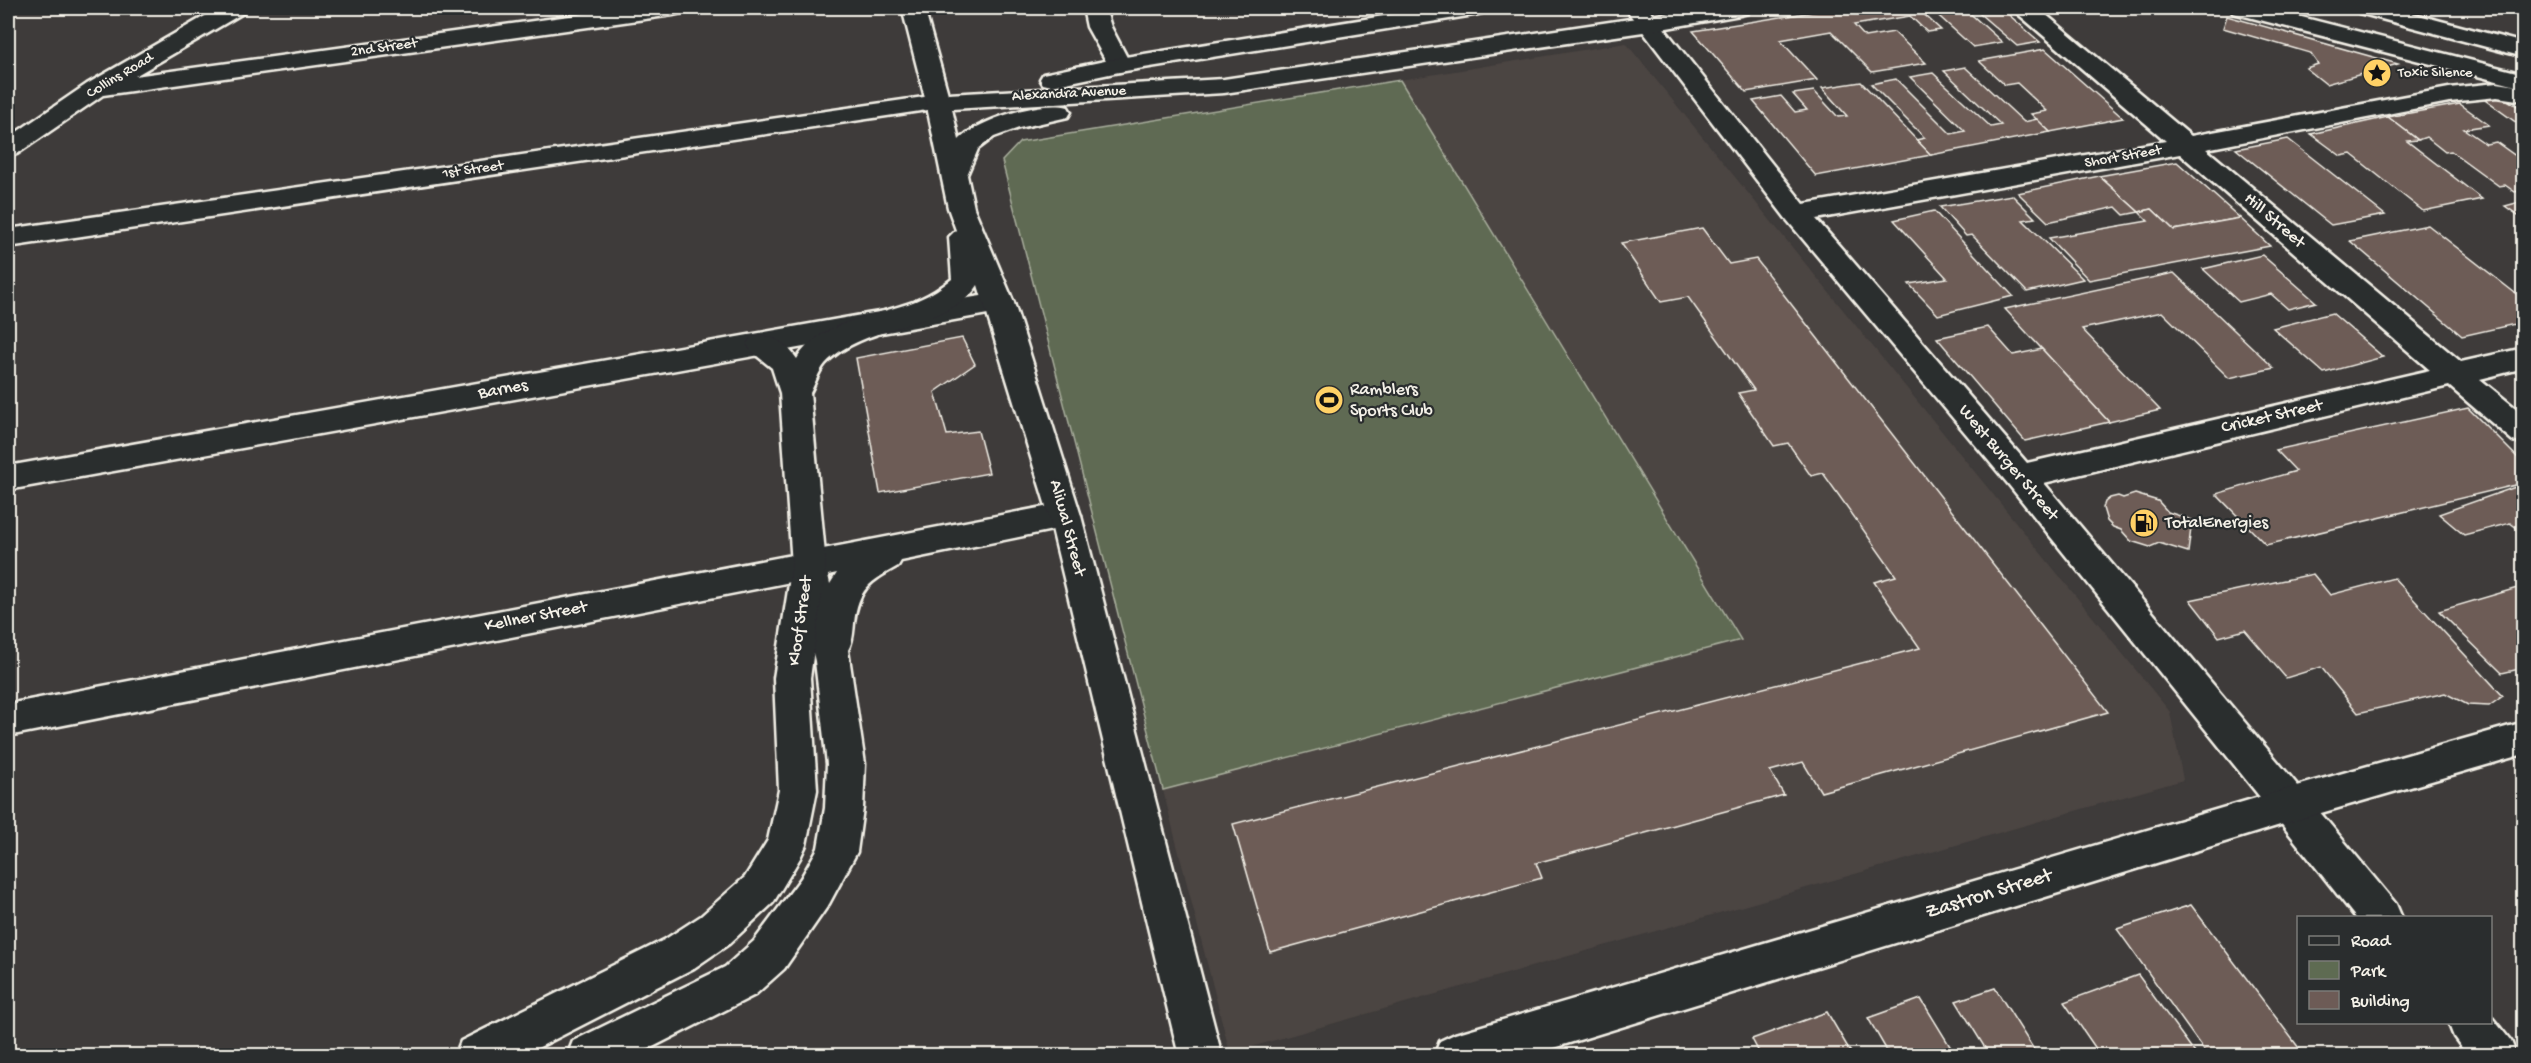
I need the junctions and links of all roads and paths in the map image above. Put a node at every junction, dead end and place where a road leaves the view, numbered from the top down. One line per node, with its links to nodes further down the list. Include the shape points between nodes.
1 (235, 8): 16 (main road, Collins Road)
2 (673, 8): 16 (main road, 2nd Street)
3 (913, 8): 19 (main road, Aliwal Street)
4 (1094, 8): 13 (main road, via 1099,27)
5 (1474, 8): 13 (main road, Alexandra Avenue)
6 (1740, 8): 10 (main road, Alexandra Avenue)
7 (2025, 8): 20 (main road, Hill Street)
8 (2241, 8): 12 (main road)
9 (2367, 8): 11 (main road)
10 (1643, 16): 15 (main road, Alexandra Avenue); 24 (main road, West Burger Street)
11 (2523, 50)
12 (2439, 59): 14 (main road); 17 (main road)
13 (1119, 65): 19 (main road, Alexandra Avenue)
14 (2523, 81)
15 (1224, 86): 19 (main road, Alexandra Avenue); 22 (main road, via 1010,122 969,143)
16 (96, 89): 21 (main road, Collins Road)
17 (2449, 94): 18 (main road, Short Street, via 2497,90); 20 (main road, Short Street)
18 (2523, 94)
19 (938, 102): 22 (main road, Aliwal Street); 25 (main road, 1st Street)
20 (2186, 145): 24 (main road, Short Street); 30 (main road, Hill Street)
21 (8, 149)
22 (954, 175): 23 (main road, Aliwal Street)
23 (961, 208): 26 (main road, Aliwal Street); 27 (main road, via 966,282 954,295 930,308)
24 (1797, 214): 33 (main road, West Burger Street)
25 (8, 238)
26 (1000, 303): 27 (main road, Barnes); 35 (main road, Aliwal Street)
27 (867, 324): 28 (main road, Barnes); 31 (main road, via 839,336 813,357)
28 (761, 344): 31 (main road, via 777,352 788,367); 34 (main road, Barnes)
29 (2523, 358): 30 (main road, Cricket Street)
30 (2455, 374): 32 (main road, Hill Street); 33 (main road, Cricket Street)
31 (795, 393): 37 (main road)
32 (2523, 433)
33 (2020, 477): 41 (main road, West Burger Street)
34 (8, 478)
35 (1065, 516): 36 (main road, Kellner Street); 46 (main road, Aliwal Street)
36 (907, 547): 37 (main road, Kellner Street); 38 (main road, via 864,568 850,580 837,610)
37 (809, 565): 38 (main road, Kloof Street); 39 (main road, Kellner Street); 44 (main road, Kloof Street, via 792,678 798,790 786,845 759,890 715,930 679,954)
38 (833, 661): 45 (main road, Kloof Street, via 846,764 844,808 837,852 815,891 769,955 740,981)
39 (8, 720)
40 (2523, 738): 41 (main road, Zastron Street)
41 (2290, 805): 42 (main road, West Burger Street); 47 (main road, Zastron Street)
42 (2380, 916)
43 (2470, 1024): 48 (main road)
44 (476, 1056)
45 (588, 1056)
46 (1201, 1056)
47 (1455, 1056)
48 (2496, 1056)

